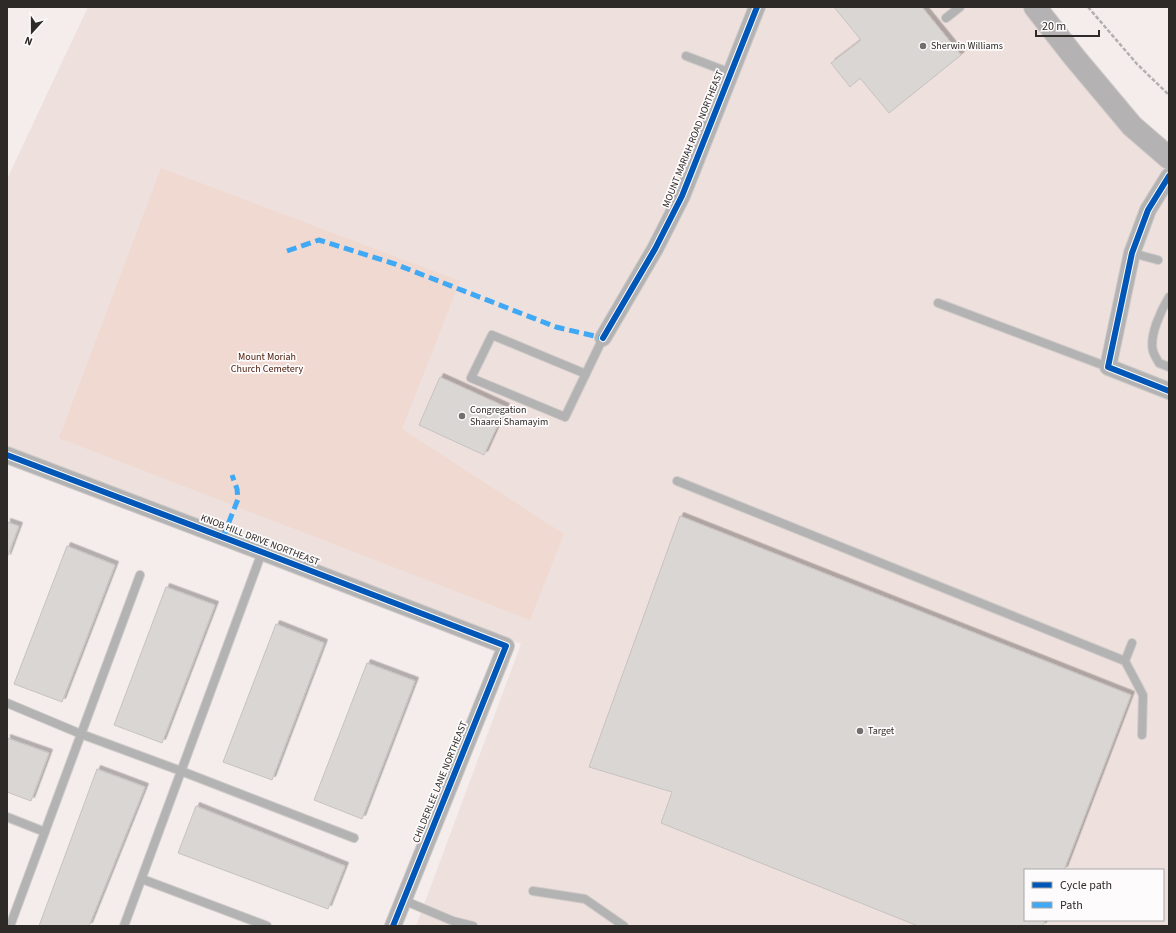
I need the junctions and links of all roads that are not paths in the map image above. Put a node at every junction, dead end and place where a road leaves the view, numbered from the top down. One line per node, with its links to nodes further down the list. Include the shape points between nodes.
1 (757, 7): 6 (street, MOUNT MARIAH ROAD NORTHEAST)
2 (960, 7): 4 (lane)
3 (1035, 7): 7 (main road, via 1132,126)
4 (946, 18)
5 (686, 56): 6 (lane)
6 (731, 72): 13 (street, MOUNT MARIAH ROAD NORTHEAST, via 682,196 655,249)
7 (1169, 158)
8 (1169, 176): 9 (street, via 1148,210)
9 (1132, 253): 10 (lane); 14 (street)
10 (1158, 260)
11 (1169, 297): 15 (lane, via 1157,321 1152,340 1153,351 1159,363)
12 (938, 303): 14 (lane)
13 (603, 338): 16 (lane)
14 (1108, 367): 17 (street)
15 (1169, 367)
16 (586, 374): 16 (lane, via 565,417 471,378 492,336)
17 (1169, 391)
18 (7, 455): 20 (street, KNOB HILL DRIVE NORTHEAST)
19 (677, 481): 24 (lane)
20 (262, 552): 23 (street, KNOB HILL DRIVE NORTHEAST); 28 (lane)
21 (140, 575): 26 (lane)
22 (1132, 643): 24 (lane)
23 (506, 646): 34 (street, CHILDERLEE LANE NORTHEAST)
24 (1125, 661): 27 (lane, via 1143,695)
25 (7, 704): 26 (lane)
26 (81, 734): 28 (lane); 30 (lane)
27 (1142, 735)
28 (181, 771): 31 (lane); 32 (lane)
29 (7, 817): 30 (lane)
30 (45, 832): 36 (lane)
31 (354, 838)
32 (142, 879): 37 (lane); 38 (lane)
33 (533, 891): 41 (lane, via 585,899)
34 (403, 900): 35 (lane); 39 (street, CHILDERLEE LANE NORTHEAST)
35 (451, 924): 40 (lane)
36 (10, 926)
37 (124, 926)
38 (267, 926)
39 (393, 926)
40 (473, 926)
41 (624, 926)

